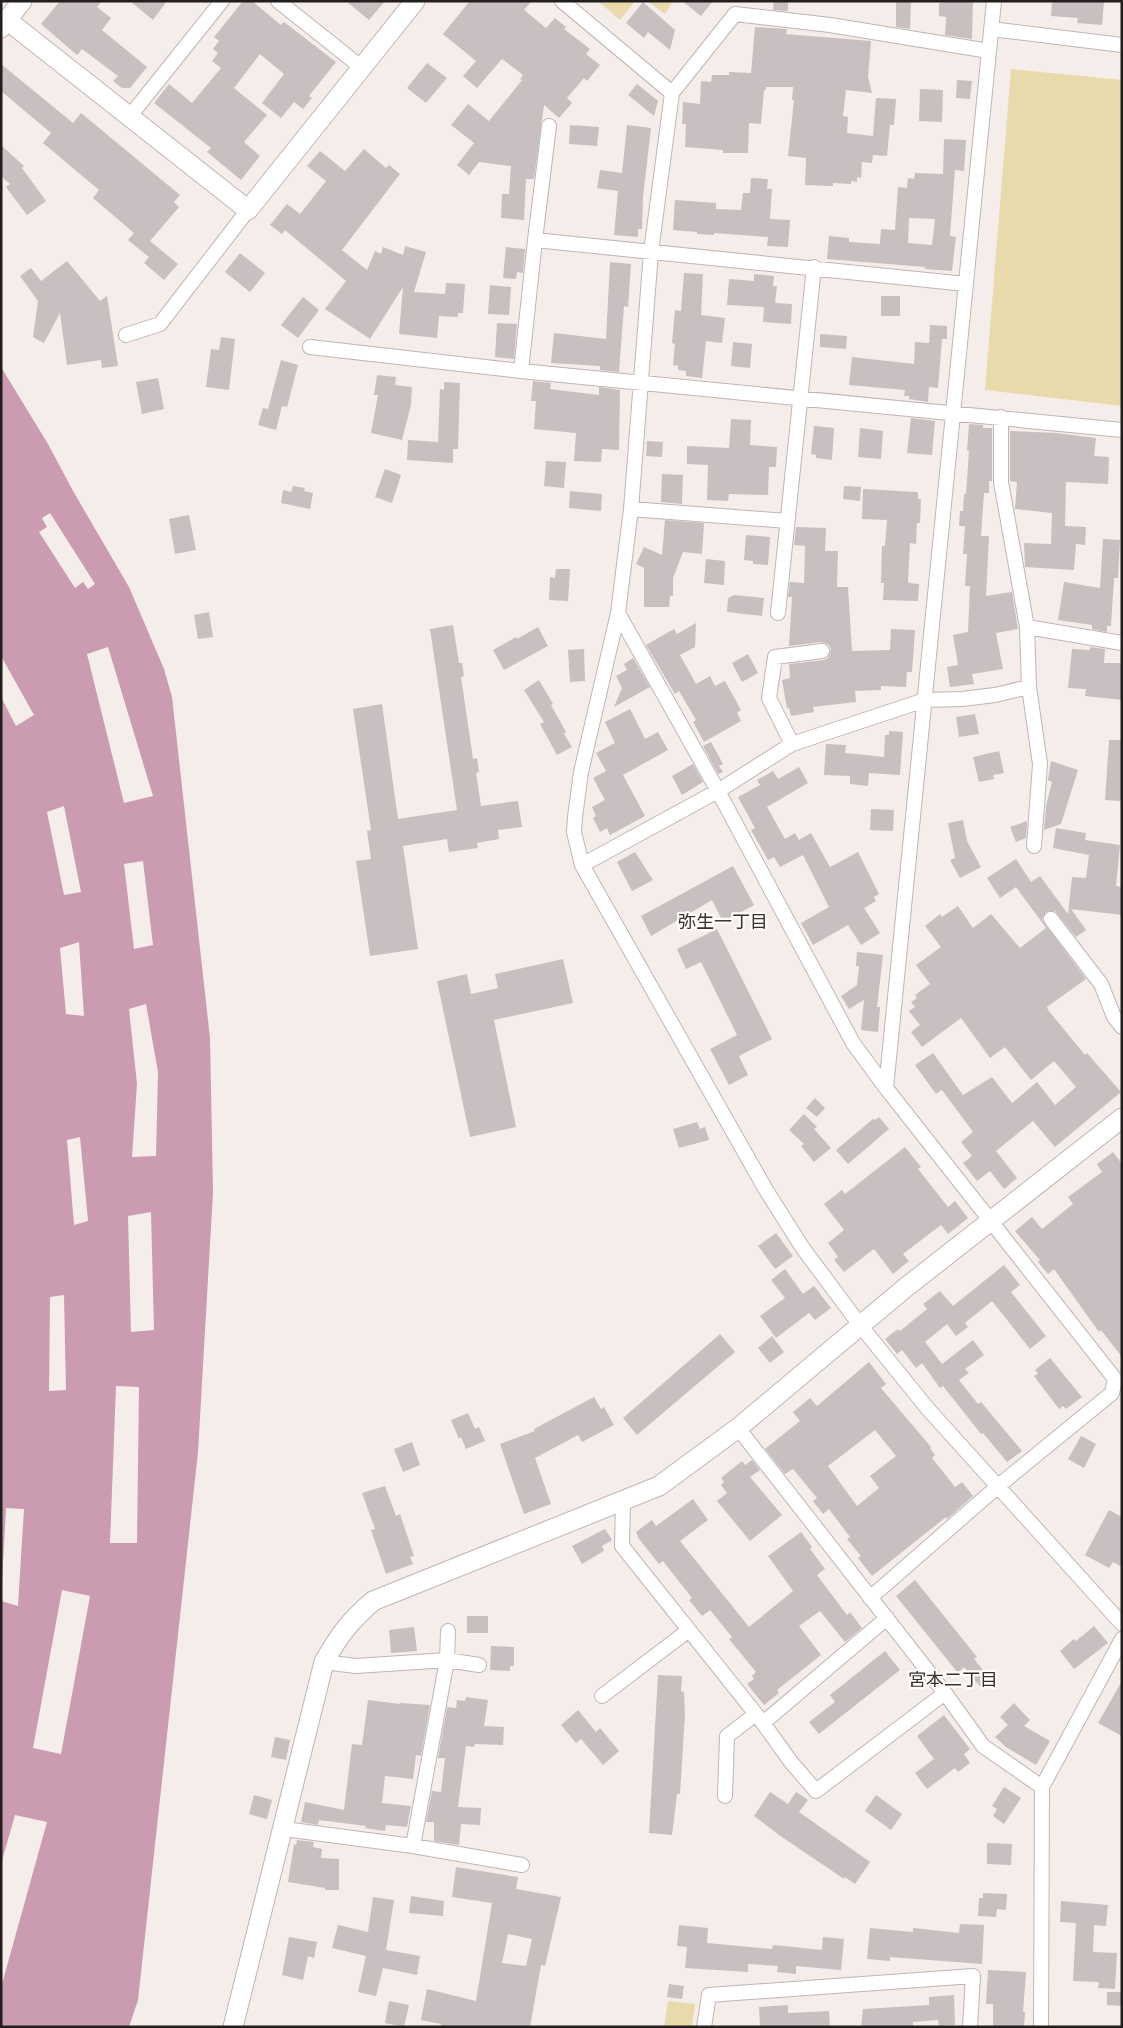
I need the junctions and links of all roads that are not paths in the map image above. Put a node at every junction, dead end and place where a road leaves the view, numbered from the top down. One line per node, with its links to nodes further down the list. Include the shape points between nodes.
1 (22, 1): 7 (street)
2 (222, 1): 13 (street)
3 (278, 1): 11 (street)
4 (415, 1): 11 (street)
5 (562, 1): 12 (street)
6 (994, 1): 8 (street)
7 (4, 24): 13 (street)
8 (991, 30): 9 (street); 10 (street)
9 (1122, 44)
10 (989, 51): 12 (street, via 735,14); 19 (street)
11 (361, 67): 15 (street)
12 (672, 93): 17 (street)
13 (130, 116): 15 (street)
14 (549, 126): 16 (street)
15 (248, 210): 20 (street, via 160,324)
16 (535, 240): 17 (street); 22 (street)
17 (652, 252): 18 (street); 23 (street)
18 (814, 267): 19 (street); 24 (street)
19 (966, 284): 25 (street)
20 (126, 335)
21 (310, 347): 22 (street)
22 (521, 371): 23 (street)
23 (642, 383): 24 (street); 28 (street)
24 (800, 399): 25 (street); 29 (street)
25 (952, 413): 26 (street); 36 (street)
26 (1001, 417): 27 (street); 32 (street, via 1001,482)
27 (1122, 430)
28 (631, 508): 29 (street); 30 (street)
29 (788, 521): 31 (street)
30 (618, 613): 38 (street); 40 (street, via 580,772 574,832)
31 (778, 613)
32 (1028, 627): 33 (street); 35 (street)
33 (1122, 642)
34 (822, 651): 37 (street, via 775,657 769,698)
35 (1029, 687): 36 (street, via 995,695); 39 (street, via 1040,764)
36 (926, 700): 37 (street); 43 (street)
37 (792, 744): 38 (street)
38 (718, 791): 40 (street); 43 (street, via 853,1043)
39 (1034, 846)
40 (582, 865): 46 (street, via 766,1190 802,1247)
41 (1052, 919): 42 (street, via 1101,984 1114,1017)
42 (1122, 1027)
43 (886, 1088): 45 (street)
44 (1122, 1118): 45 (street)
45 (992, 1221): 46 (street); 48 (street, via 1115,1379 1112,1393)
46 (860, 1325): 47 (street); 48 (street, via 928,1409)
47 (738, 1428): 49 (street, via 659,1486); 50 (street)
48 (998, 1487): 50 (street); 52 (street)
49 (623, 1502): 54 (street, via 622,1546); 57 (street, via 373,1600 350,1620)
50 (870, 1598): 51 (street)
51 (887, 1618): 59 (street); 61 (street)
52 (1122, 1624)
53 (448, 1630): 56 (street)
54 (689, 1630): 60 (street); 61 (street)
55 (1122, 1639): 62 (street)
56 (447, 1660): 57 (street, via 356,1666); 58 (street); 65 (street)
57 (324, 1662): 64 (street)
58 (479, 1665)
59 (945, 1692): 61 (street, via 816,1791); 62 (street, via 983,1746)
60 (602, 1696)
61 (759, 1719): 63 (street, via 727,1736)
62 (1042, 1786): 70 (street)
63 (725, 1796)
64 (284, 1829): 65 (street); 67 (street)
65 (413, 1846): 66 (street)
66 (522, 1865)
67 (233, 2027)
68 (704, 2027): 69 (street, via 709,1995 973,1976)
69 (970, 2027)
70 (1041, 2027)

